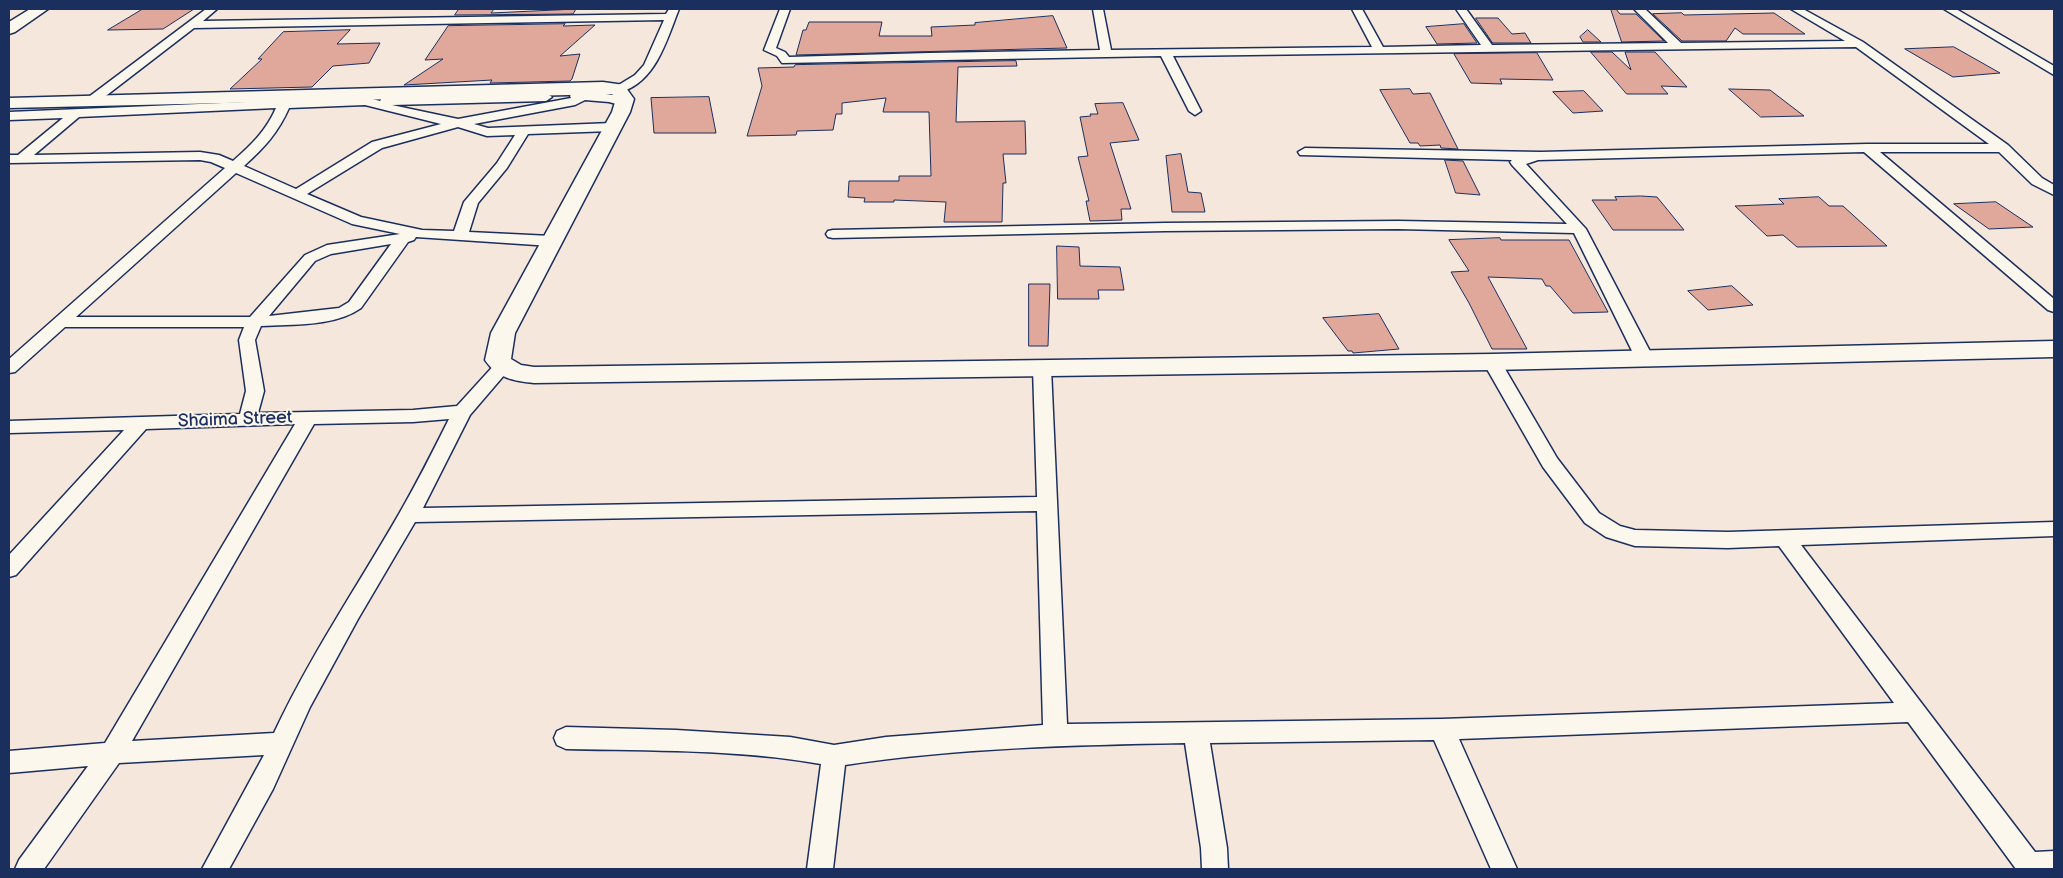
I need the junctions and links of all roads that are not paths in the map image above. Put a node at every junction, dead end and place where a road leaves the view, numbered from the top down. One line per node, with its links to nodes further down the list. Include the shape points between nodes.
1 (40, 9): 12 (street)
2 (212, 9): 11 (street)
3 (785, 9): 17 (street, via 770,50 786,61)
4 (1098, 9): 17 (street)
5 (1357, 9): 16 (street)
6 (1460, 9): 15 (street)
7 (1639, 9): 14 (street)
8 (1796, 9): 13 (street)
9 (1949, 9): 19 (street)
10 (672, 13): 11 (street); 21 (street, via 649,66)
11 (190, 25): 23 (street)
12 (9, 29)
13 (1859, 44): 14 (street); 33 (street)
14 (1678, 46): 15 (street)
15 (1489, 49): 16 (street)
16 (1379, 50): 18 (street)
17 (1106, 53): 18 (street)
18 (1165, 53): 26 (street)
19 (2054, 71)
20 (588, 92): 21 (street); 22 (street); 23 (street); 29 (street, via 575,101)
21 (621, 96): 30 (street)
22 (365, 101): 25 (street); 29 (street)
23 (90, 102): 24 (street)
24 (9, 103)
25 (284, 105): 27 (street); 37 (street, via 275,126)
26 (1195, 111)
27 (75, 114): 28 (street); 36 (street)
28 (9, 116)
29 (458, 123): 31 (street, via 487,132); 39 (street, via 377,144)
30 (612, 127): 31 (street); 45 (street)
31 (523, 132): 43 (street, via 502,165 471,202)
32 (1867, 148): 33 (street); 35 (street); 46 (street)
33 (2003, 148): 38 (street, via 2037,181)
34 (1305, 152): 35 (street)
35 (1541, 156): 40 (street, via 1517,162)
36 (15, 159): 37 (street, via 200,156)
37 (233, 166): 39 (street); 47 (street)
38 (2054, 192)
39 (297, 194): 41 (street, via 357,222)
40 (1579, 230): 42 (street, via 1398,225); 50 (street)
41 (422, 234): 43 (street); 44 (street)
42 (834, 234)
43 (460, 236): 45 (street)
44 (403, 238): 48 (street, via 317,253); 48 (street, via 355,305 345,312)
45 (551, 242): 52 (street, via 503,333 498,360)
46 (2054, 307)
47 (60, 322): 48 (street); 53 (street)
48 (255, 322): 57 (street, via 248,340 255,391)
49 (2054, 349): 50 (street)
50 (1645, 358): 51 (street)
51 (1492, 362): 54 (street); 63 (street, via 1550,462 1592,518 1613,532 1635,538)
52 (503, 366): 54 (street, via 512,372 534,375); 55 (street)
53 (9, 368)
54 (1042, 368): 60 (street)
55 (462, 412): 56 (street, Shaima Street); 61 (street)
56 (308, 418): 57 (street, Shaima Street); 71 (street)
57 (247, 420): 58 (street, Shaima Street)
58 (140, 424): 59 (street, Shaima Street); 64 (street)
59 (9, 427)
60 (1046, 504): 61 (street); 68 (street)
61 (409, 516): 70 (street, via 350,613 300,703)
62 (2054, 529): 63 (street)
63 (1784, 538): 65 (street)
64 (9, 569)
65 (1914, 712): 66 (street); 74 (street)
66 (1442, 729): 67 (street); 79 (street)
67 (1196, 733): 68 (street); 78 (street)
68 (1055, 735): 72 (street, via 886,748)
69 (566, 738): 72 (street, via 676,740 790,748)
70 (282, 743): 71 (street); 76 (street)
71 (112, 753): 73 (street); 75 (street)
72 (834, 756): 77 (street)
73 (9, 762)
74 (2038, 866)
75 (28, 869)
76 (216, 869)
77 (820, 869)
78 (1215, 869)
79 (1504, 869)

